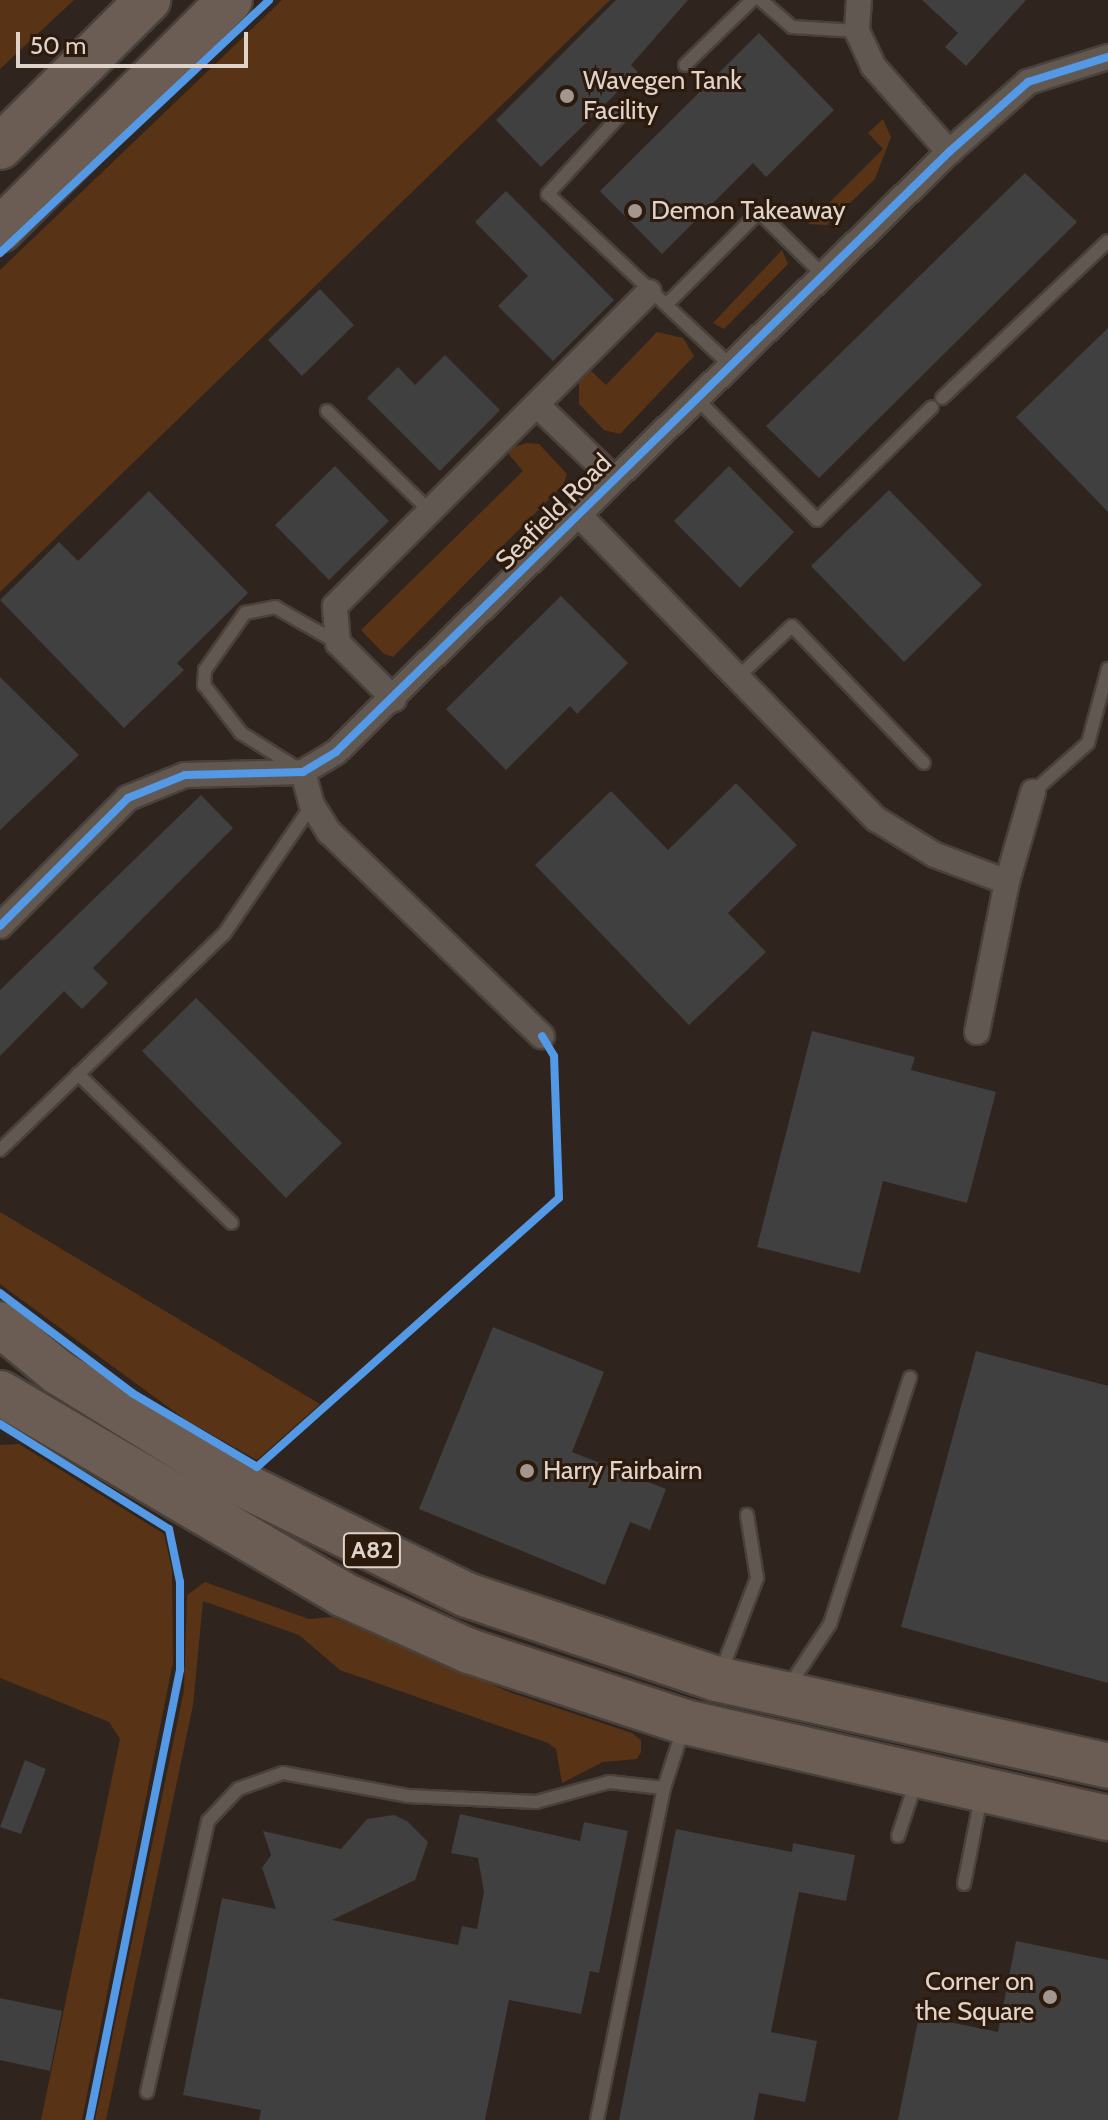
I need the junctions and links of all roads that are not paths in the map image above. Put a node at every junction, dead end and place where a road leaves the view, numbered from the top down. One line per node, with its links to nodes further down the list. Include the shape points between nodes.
1 (148, 0): 10 (highway)
2 (230, 0): 12 (highway)
3 (752, 0): 8 (lane)
4 (761, 0): 6 (lane, via 792,27)
5 (859, 0): 6 (street)
6 (857, 31): 11 (street, via 873,66)
7 (1108, 57): 11 (street, Seafield Road, via 1028,82)
8 (685, 65)
9 (624, 111): 15 (lane, via 548,194)
10 (0, 147)
11 (949, 152): 14 (street, Seafield Road)
12 (0, 230)
13 (1108, 241): 17 (lane, via 817,520)
14 (822, 274): 15 (lane, via 759,212); 16 (street, Seafield Road)
15 (659, 297): 16 (lane); 18 (street)
16 (729, 364): 17 (street, Seafield Road)
17 (696, 398): 20 (street, Seafield Road)
18 (538, 406): 20 (street); 21 (street)
19 (327, 411): 21 (lane)
20 (614, 479): 22 (street, Seafield Road)
21 (431, 512): 23 (street, via 335,606)
22 (579, 515): 25 (street, Seafield Road); 26 (street, Seafield Road)
23 (338, 643): 26 (street); 28 (lane, via 275,607 245,613 205,670 204,685 241,733)
24 (1108, 669): 29 (lane, via 1088,743)
25 (738, 677): 27 (lane, via 792,626); 31 (street, Seafield Road, via 876,819 935,855)
26 (394, 699): 28 (street, Seafield Road, via 336,752)
27 (924, 763)
28 (303, 772): 30 (street); 32 (street, via 185,775 128,798)
29 (1033, 792): 31 (street)
30 (312, 805): 34 (street, via 329,832); 35 (lane, via 224,934)
31 (1007, 882): 33 (street)
32 (0, 926)
33 (977, 1032)
34 (542, 1036)
35 (78, 1074): 36 (lane); 37 (lane)
36 (0, 1150)
37 (232, 1223)
38 (0, 1324): 42 (highway, A82, via 58,1372 168,1441 331,1531 467,1595)
39 (910, 1378): 43 (lane, via 830,1624)
40 (0, 1393): 44 (highway, A82, via 73,1441 342,1594 469,1651)
41 (747, 1515): 42 (lane, via 757,1578)
42 (717, 1679): 43 (highway, A82)
43 (782, 1696): 45 (highway, A82)
44 (685, 1722): 46 (highway, A82); 47 (lane)
45 (1108, 1766)
46 (918, 1776): 48 (highway, A82); 50 (lane)
47 (664, 1788): 52 (lane, via 609,1782 536,1802 408,1796 283,1773 238,1789 208,1821); 53 (lane)
48 (982, 1791): 49 (highway, A82); 51 (lane)
49 (1108, 1818)
50 (898, 1836)
51 (964, 1884)
52 (147, 2092)
53 (597, 2120)

